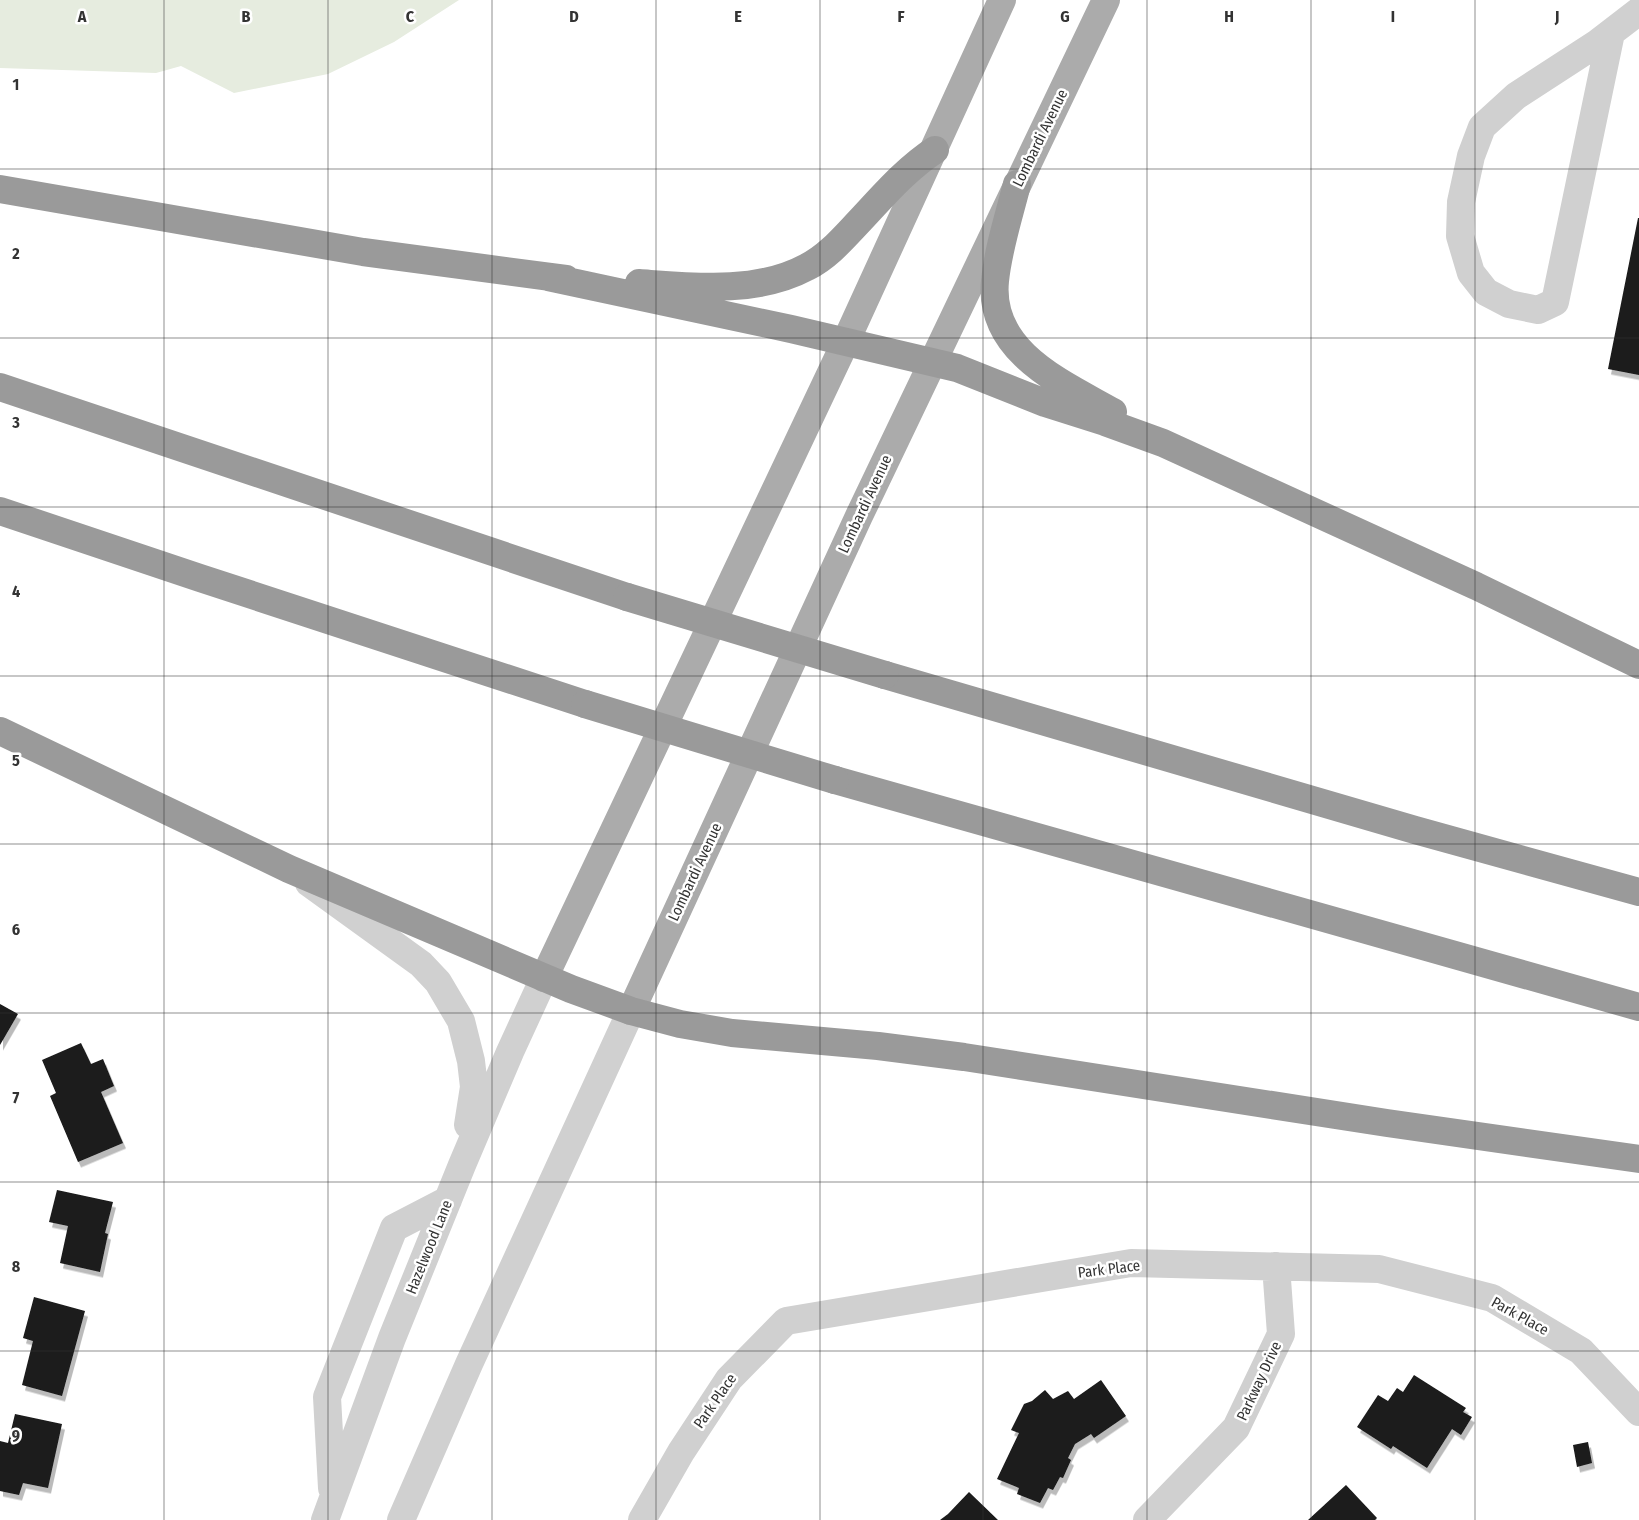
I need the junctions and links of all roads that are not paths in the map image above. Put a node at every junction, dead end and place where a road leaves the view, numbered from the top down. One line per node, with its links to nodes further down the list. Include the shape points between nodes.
1 (1002, 0): 5 (main road)
2 (1106, 0): 6 (main road, Lombardi Avenue)
3 (1639, 11): 4 (street)
4 (1611, 33): 4 (street, via 1516,96 1482,127 1471,156 1461,202 1460,236 1471,273 1486,292 1509,304 1538,310 1555,302)
5 (935, 150): 8 (highway, via 906,172 832,250 806,268 776,279 708,287); 9 (main road)
6 (1017, 184): 10 (main road, Lombardi Avenue); 12 (highway, via 994,281 995,304 1006,333 1019,350 1043,371)
7 (0, 189): 8 (highway, via 363,252)
8 (548, 277): 9 (highway)
9 (846, 341): 10 (highway); 18 (main road)
10 (933, 361): 12 (highway); 20 (main road, Lombardi Avenue)
11 (0, 388): 17 (highway, bridge, via 627,597 1415,830)
12 (1163, 443): 14 (highway, via 1476,586)
13 (0, 511): 19 (highway, bridge, via 585,704 835,780)
14 (1639, 665)
15 (0, 731): 16 (highway)
16 (289, 869): 18 (highway); 22 (street, via 421,964 450,1001 461,1021 474,1087)
17 (1639, 892)
18 (544, 978): 20 (highway); 22 (street, Hazelwood Lane)
19 (1639, 1007)
20 (631, 1011): 21 (highway, via 732,1033 964,1057); 27 (street, via 469,1364)
21 (1639, 1159)
22 (462, 1166): 23 (street, Hazelwood Lane)
23 (448, 1200): 26 (street, Hazelwood Lane, via 392,1338); 26 (street, via 394,1228 327,1397)
24 (1276, 1266): 25 (street, Park Place, via 1379,1269 1492,1298 1581,1351); 28 (street, Park Place, via 1131,1263 786,1321 729,1379 681,1452); 29 (street, Parkway Drive, via 1281,1334 1236,1428)
25 (1639, 1412)
26 (329, 1510)
27 (402, 1520)
28 (642, 1520)
29 (1147, 1520)

